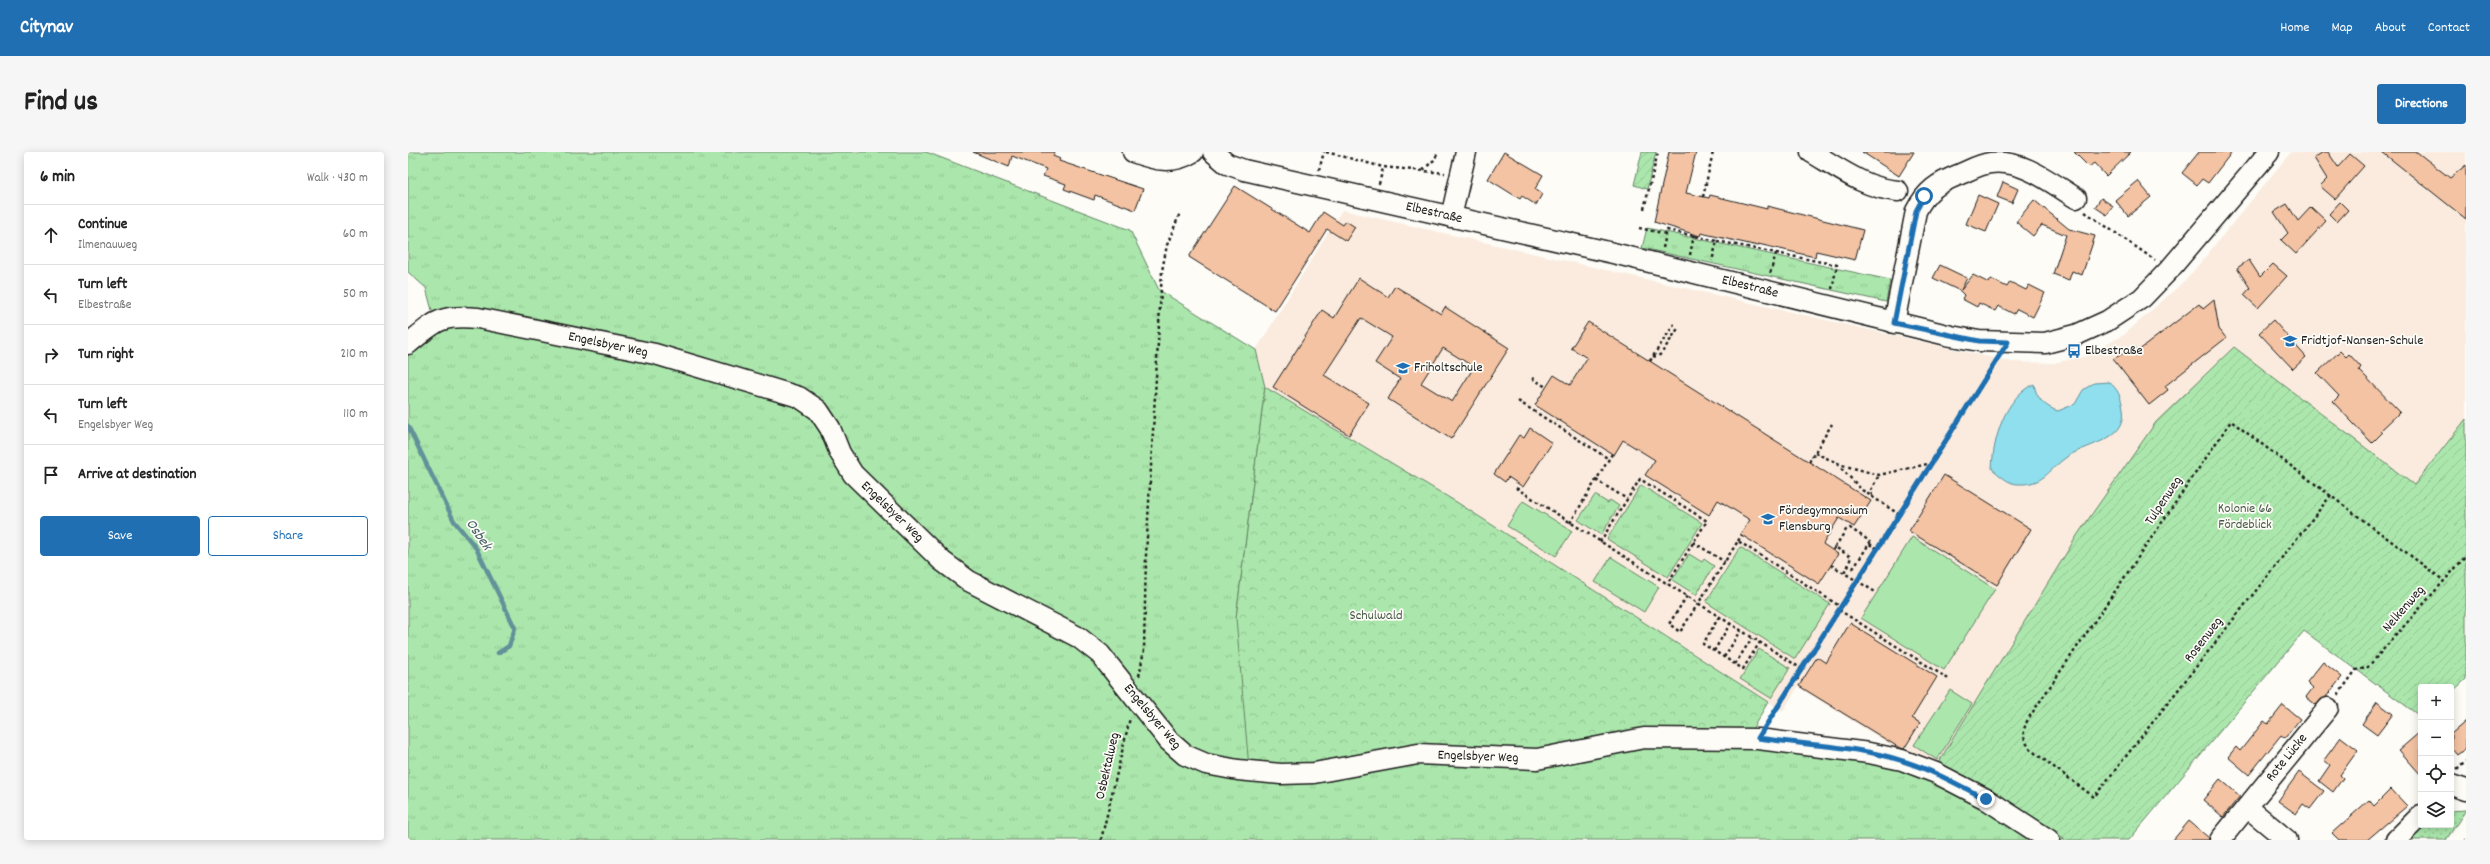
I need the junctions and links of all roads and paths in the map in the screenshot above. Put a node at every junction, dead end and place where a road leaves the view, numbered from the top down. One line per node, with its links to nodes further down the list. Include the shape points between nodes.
1 (1133, 152): 2 (street, via 1156,161 1184,158)
2 (1193, 152)
3 (1214, 152): 18 (street, Elbestraße, via 1227,164 1244,170)
4 (1326, 152): 11 (path, via 1383,167 1410,172)
5 (1438, 152): 11 (path, via 1434,160)
6 (1466, 152): 12 (street)
7 (1658, 152): 16 (path)
8 (1713, 152): 14 (path)
9 (1811, 152): 13 (street, via 1861,182 1878,189)
10 (2268, 152): 24 (street, Elbestraße)
11 (1422, 170): 12 (path)
12 (1461, 175): 18 (street)
13 (1898, 191)
14 (1703, 197)
15 (2076, 198): 24 (path, via 2085,213); 28 (street, via 2020,166 2004,162 1988,163 1932,188 1916,211)
16 (1644, 209)
17 (1180, 213): 84 (path, Osbektalweg, via 1167,245 1162,271 1146,555 1144,650)
18 (1451, 217): 23 (street, Elbestraße)
19 (1639, 228): 20 (path)
20 (1666, 234): 21 (path, via 1667,230); 23 (path)
21 (1718, 241): 22 (path); 25 (path)
22 (1776, 253): 26 (path); 27 (path, via 1837,265)
23 (1659, 264): 25 (street, Elbestraße)
24 (2169, 270): 31 (street, Elbestraße, via 2142,298 2107,321 2076,335 2045,343)
25 (1708, 277): 26 (street, Elbestraße)
26 (1766, 291): 27 (street, Elbestraße)
27 (1828, 306): 28 (street, Elbestraße)
28 (1894, 323): 31 (street, Elbestraße, via 1972,340)
29 (1674, 324): 33 (path)
30 (1679, 327): 33 (path, via 1661,354)
31 (2008, 342): 44 (path)
32 (408, 344): 84 (street, Engelsbyer Weg, via 435,321 452,316 478,318 654,354 799,397 818,410 853,474 942,561 969,581 1078,637 1100,654)
33 (1654, 356): 34 (path)
34 (1650, 361)
35 (1532, 378): 36 (path)
36 (1546, 387)
37 (1518, 400): 41 (path)
38 (1832, 424): 39 (path)
39 (1815, 452): 42 (path); 43 (path)
40 (1612, 454): 41 (path)
41 (1609, 459): 46 (path)
42 (1809, 462)
43 (1835, 462): 45 (path, via 1865,473); 49 (path, via 1859,488)
44 (1932, 463): 45 (path); 51 (path)
45 (1879, 475): 49 (path, via 1871,490)
46 (1596, 480): 50 (path); 52 (path)
47 (1516, 488): 52 (path)
48 (2331, 496): 64 (path, Tulpenweg); 89 (path, Rosenweg); 89 (path, Tulpenweg, via 2231,421 2022,730 2024,740 2031,750)
49 (1873, 498): 51 (path)
50 (1627, 499): 55 (path); 56 (path, via 1640,479 1706,521)
51 (1900, 515): 58 (path)
52 (1570, 523): 55 (path)
53 (1742, 535): 54 (path)
54 (1738, 541): 60 (path); 70 (path)
55 (1600, 542): 66 (path)
56 (1693, 542): 60 (path); 66 (path)
57 (1871, 544): 58 (path); 62 (path, via 1853,568); 62 (path, via 1850,528 1846,530 1834,549 1851,557)
58 (1878, 548): 65 (path)
59 (2466, 556): 64 (path, Nelkenweg)
60 (1725, 562): 69 (path)
61 (1831, 564): 63 (path)
62 (1848, 566): 63 (path)
63 (1844, 572): 65 (path)
64 (2443, 580): 85 (path, Nelkenweg, via 2367,668 2356,670)
65 (1857, 581): 67 (path); 70 (path)
66 (1667, 584): 68 (path)
67 (1877, 593)
68 (1687, 596): 69 (path); 69 (path, via 1669,624 1680,632)
69 (1698, 604): 72 (path)
70 (1841, 607): 71 (path)
71 (1839, 610): 80 (path); 82 (path)
72 (1719, 617): 73 (path); 77 (path, via 1703,644)
73 (1730, 624): 74 (path); 77 (path)
74 (1741, 631): 75 (path); 78 (path)
75 (1752, 638): 76 (path); 79 (path)
76 (1760, 642): 79 (path, via 1743,669); 80 (path)
77 (1714, 651): 78 (path)
78 (1724, 657): 79 (path)
79 (1735, 664)
80 (1802, 669): 81 (path)
81 (1796, 678): 83 (path); 86 (path)
82 (1950, 680)
83 (1802, 681)
84 (1135, 697): 86 (street, Engelsbyer Weg, via 1169,742 1185,755 1206,764 1281,774 1314,772 1418,754 1537,759 1644,738); 92 (path, Osbektalweg)
85 (2328, 708): 90 (street, Rote Lücke)
86 (1758, 738): 93 (street, Engelsbyer Weg, via 1902,760 1936,773 1986,799)
87 (2454, 786): 88 (street)
88 (2466, 790)
89 (2094, 797)
90 (2247, 807): 94 (street, Rote Lücke); 95 (street)
91 (2418, 818): 96 (street)
92 (1101, 840)
93 (2049, 840)
94 (2220, 840)
95 (2287, 840)
96 (2396, 840)

